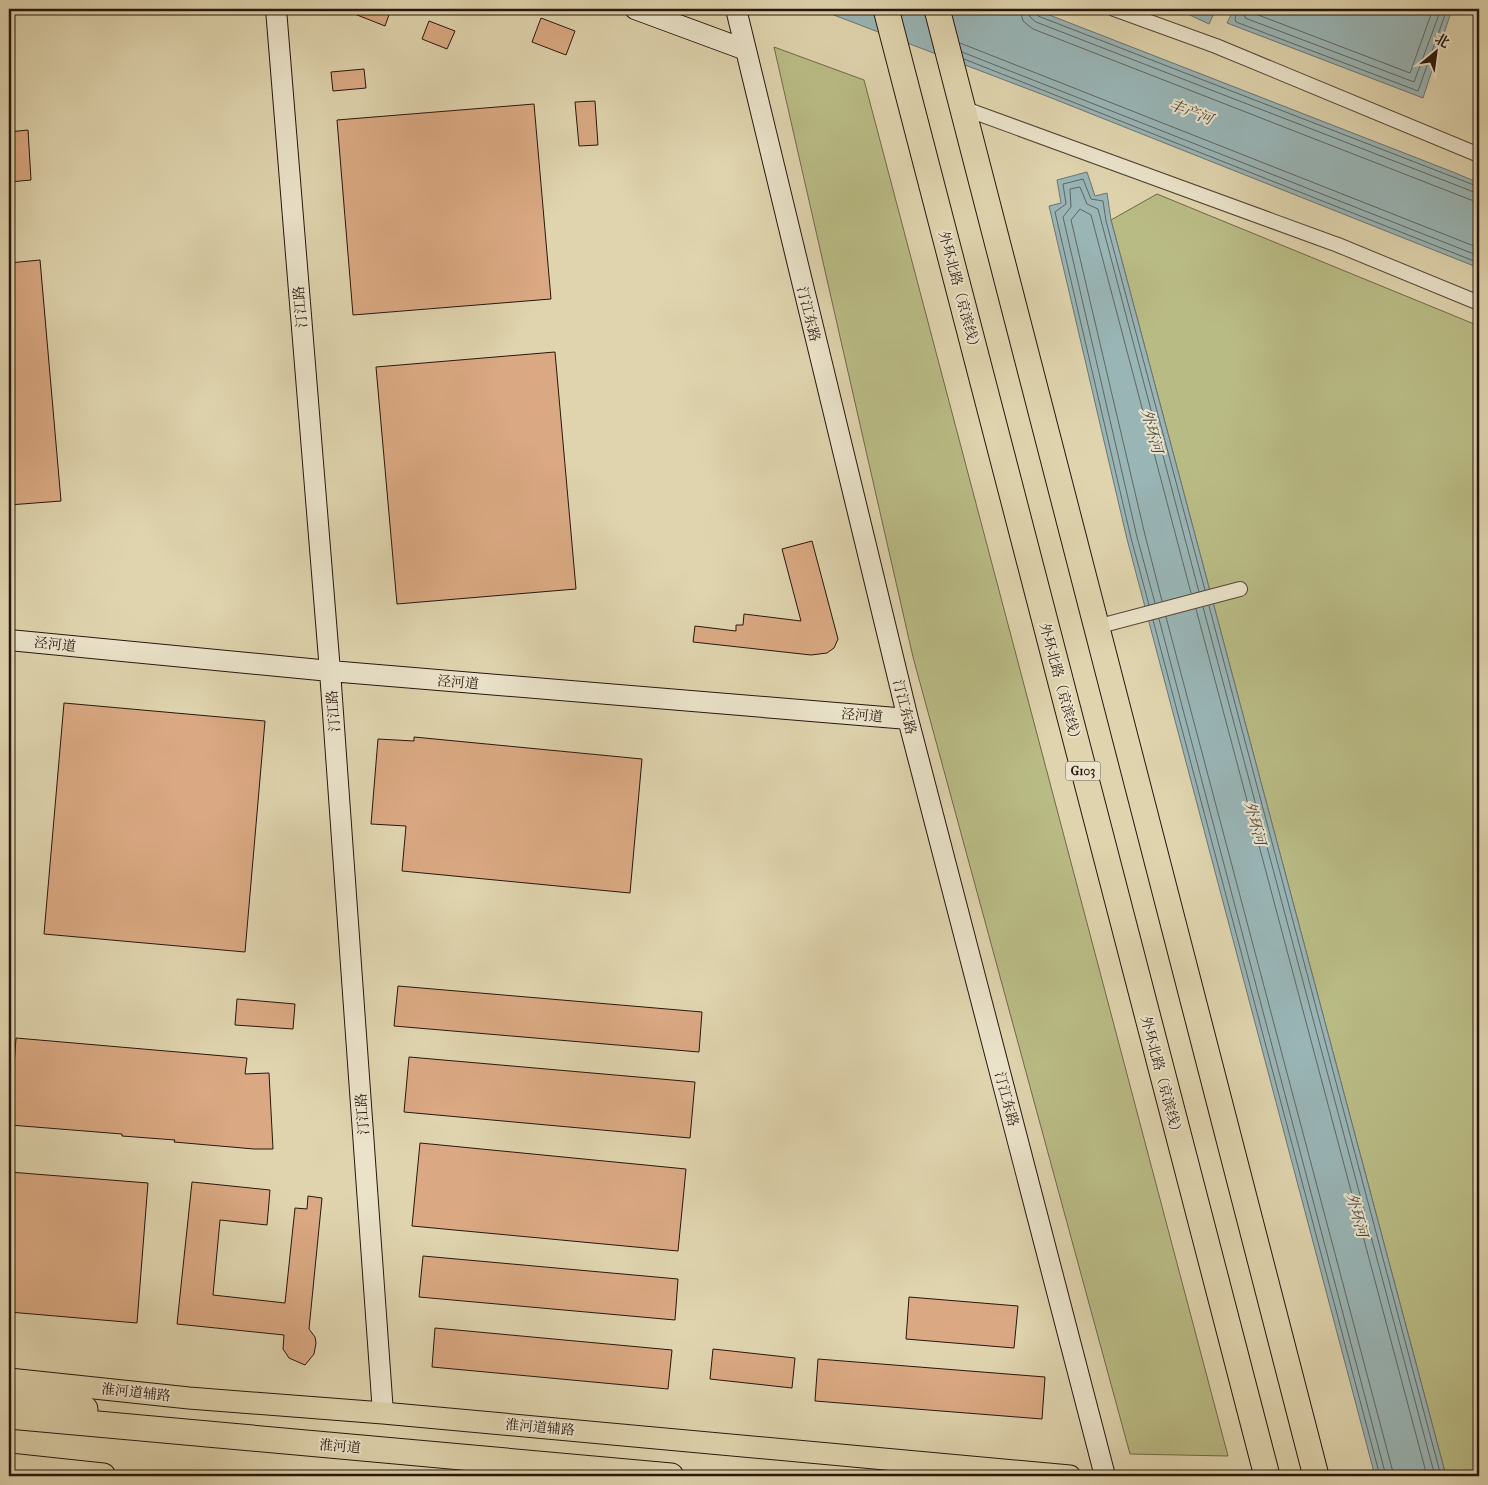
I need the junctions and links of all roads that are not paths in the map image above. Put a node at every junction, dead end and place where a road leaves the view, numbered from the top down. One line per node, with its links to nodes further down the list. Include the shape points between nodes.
1 (276, 9): 14 (street, 汀江路)
2 (636, 9): 7 (street)
3 (736, 9): 7 (street, 汀江东路)
4 (886, 9): 27 (highway, 外环北路（京滨线） / G103)
5 (937, 9): 8 (highway)
6 (1114, 9): 9 (street, via 1216,46)
7 (746, 50): 15 (street, 汀江东路)
8 (963, 108): 10 (street, via 1338,245); 12 (highway)
9 (1479, 155)
10 (1479, 303)
11 (1240, 589): 12 (street)
12 (1096, 627): 22 (highway)
13 (9, 640): 14 (street, 泾河道)
14 (330, 671): 15 (street, 泾河道); 18 (street, 汀江路)
15 (908, 719): 26 (street, 汀江东路)
16 (9, 1378): 18 (main road, 淮河道辅路, via 189,1398)
17 (9, 1394): 20 (highway, via 98,1411)
18 (383, 1413): 25 (main road, 淮河道辅路)
19 (9, 1416): 20 (highway, 淮河道)
20 (152, 1429): 24 (highway, 淮河道)
21 (9, 1466): 23 (highway)
22 (1312, 1475)
23 (104, 1476)
24 (670, 1476)
25 (1070, 1476)
26 (1105, 1476)
27 (1267, 1476)

